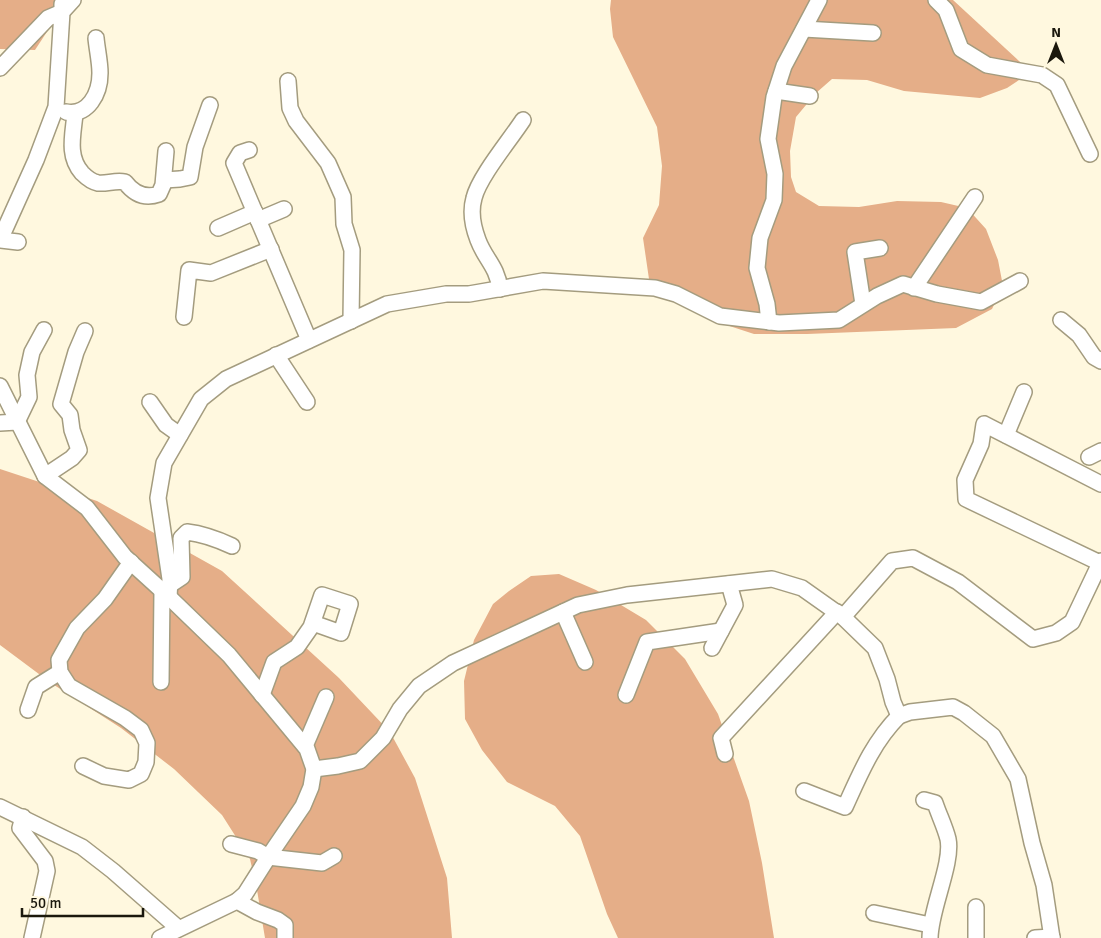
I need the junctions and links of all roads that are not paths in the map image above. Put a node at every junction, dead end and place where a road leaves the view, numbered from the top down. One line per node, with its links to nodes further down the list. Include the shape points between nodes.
1 (73, 0): 4 (street)
2 (819, 0): 5 (street)
3 (936, 0): 18 (street, via 946,10 961,49 987,65 1042,74 1057,85)
4 (62, 6): 8 (street); 13 (street)
5 (804, 29): 6 (street); 10 (street, via 784,66)
6 (873, 33)
7 (96, 38): 14 (street, via 100,74 97,91 90,105)
8 (2, 62)
9 (288, 81): 33 (street, via 290,108 296,121 328,163 343,197 344,224 352,250)
10 (776, 91): 11 (street); 34 (street, via 768,139 775,174 774,200 760,238 757,268)
11 (810, 96)
12 (210, 105): 19 (street, via 195,147 190,176)
13 (55, 111): 14 (street); 24 (street, via 0,240)
14 (75, 114): 19 (street, via 72,156 86,178 98,183 125,182 132,191 151,197 160,194)
15 (523, 120): 28 (street, via 484,177 474,198 472,217 479,242 498,275)
16 (249, 150): 22 (street, via 240,152 234,163)
17 (166, 151): 19 (street)
18 (1090, 154)
19 (164, 180)
20 (975, 197): 29 (street)
21 (284, 209): 22 (street)
22 (257, 216): 23 (street); 26 (street)
23 (218, 228)
24 (18, 242)
25 (880, 248): 30 (street, via 856,252)
26 (271, 249): 31 (street, via 211,273 189,270); 37 (street)
27 (1020, 281): 29 (street, via 981,302)
28 (500, 288): 33 (street, via 387,304); 34 (street, via 543,281 655,288 676,294 720,316)
29 (914, 288): 30 (street, via 903,284)
30 (863, 304): 34 (street, via 839,320)
31 (184, 317)
32 (1061, 320): 39 (street)
33 (351, 321): 37 (street)
34 (769, 322)
35 (44, 330): 44 (street, via 32,352 29,397)
36 (85, 332): 48 (street, via 61,404 70,415 79,450)
37 (309, 340): 38 (street)
38 (276, 356): 43 (street); 46 (street, via 226,379 201,400)
39 (1101, 361)
40 (0, 386): 44 (street)
41 (1024, 392): 47 (street)
42 (150, 402): 46 (street, via 166,424)
43 (307, 402)
44 (18, 422): 45 (street); 48 (street)
45 (0, 423)
46 (180, 435): 54 (street, via 164,463 158,498)
47 (1006, 435): 49 (street); 52 (street, via 984,424 981,444 965,480 966,499)
48 (45, 476): 51 (street, via 87,508)
49 (1101, 484)
50 (232, 546): 54 (street, via 209,536 187,532 181,538 182,577)
51 (131, 562): 54 (street); 61 (street, via 106,599 77,628 59,660)
52 (1100, 562): 56 (street, via 1072,622 1056,633 1033,639 958,582 913,558 892,561)
53 (729, 584): 55 (street, via 626,595 578,605); 56 (street, via 772,580 802,588); 58 (street, via 735,605)
54 (167, 591): 62 (street); 63 (street, via 229,655)
55 (563, 612): 60 (street); 71 (street, via 453,663 419,686 400,709 383,738 360,761)
56 (840, 615): 67 (street, via 875,648); 69 (street, via 721,738)
57 (313, 623): 63 (street, via 297,648 274,662)
58 (721, 631): 59 (street); 64 (street, via 647,642)
59 (712, 648)
60 (585, 662)
61 (60, 672): 66 (street, via 36,687); 70 (street, via 69,686 141,730 146,743 146,762 141,774 129,780 104,776)
62 (161, 682)
63 (262, 695): 68 (street)
64 (626, 695)
65 (326, 697): 68 (street)
66 (28, 710)
67 (899, 716): 72 (street, via 885,729 872,750 845,807); 84 (street, via 953,707 993,736 1018,779 1044,885)
68 (305, 746): 71 (street)
69 (724, 754)
70 (83, 766)
71 (314, 769): 78 (street, via 303,806)
72 (804, 790)
73 (924, 800): 83 (street, via 935,803 949,841)
74 (0, 807): 75 (street)
75 (23, 817): 82 (street, via 82,847); 85 (street, via 20,828 45,861 47,872)
76 (231, 844): 78 (street)
77 (334, 856): 78 (street, via 322,863)
78 (268, 857): 79 (street, via 245,894)
79 (237, 901): 82 (street); 87 (street, via 285,925)
80 (976, 907): 88 (street)
81 (874, 913): 83 (street)
82 (178, 928): 86 (street)
83 (930, 932)
84 (1052, 937): 89 (street)
85 (32, 938)
86 (162, 938)
87 (285, 938)
88 (976, 938)
89 (1034, 938)

